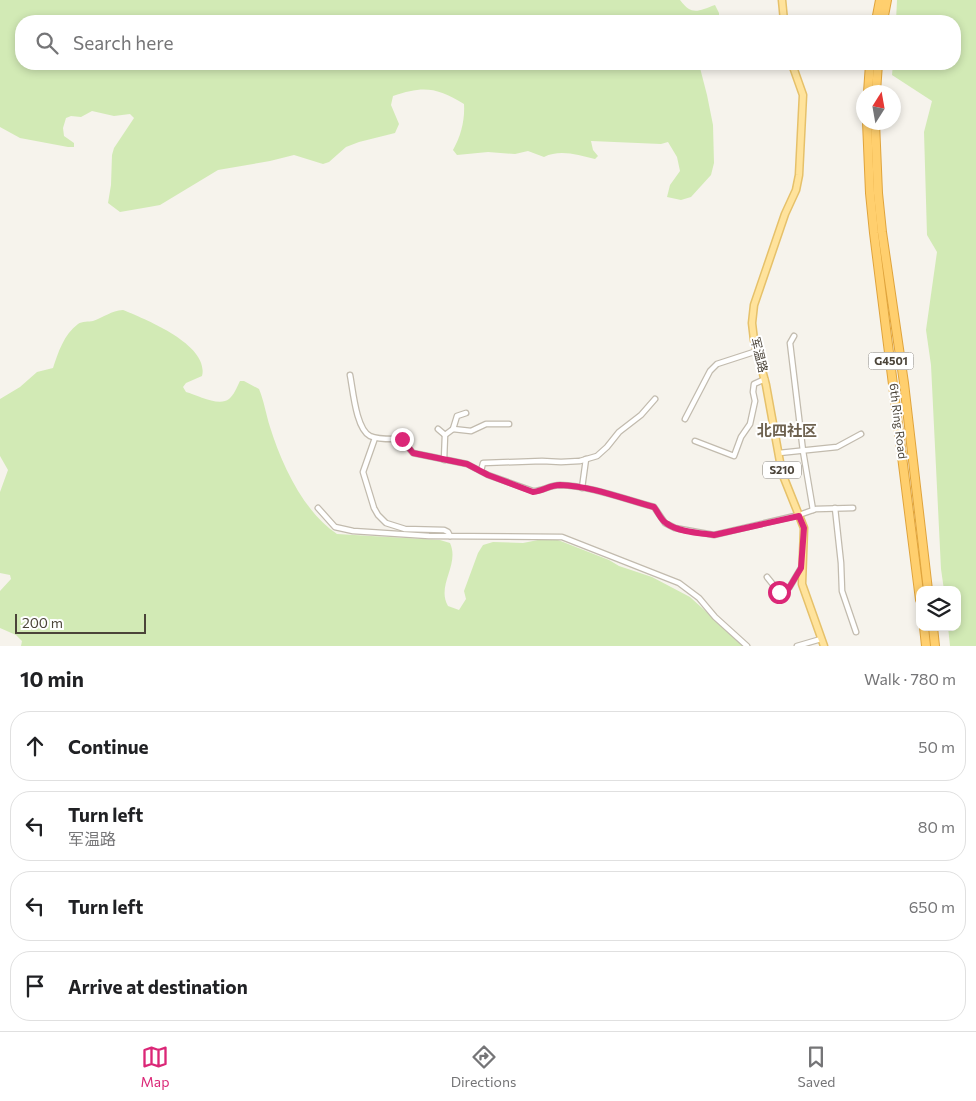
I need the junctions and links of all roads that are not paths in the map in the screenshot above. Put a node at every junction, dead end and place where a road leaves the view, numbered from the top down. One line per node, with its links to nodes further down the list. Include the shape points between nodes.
1 (782, 0): 4 (main road)
2 (880, 0): 5 (highway)
3 (887, 0): 6 (highway)
4 (783, 15)
5 (877, 15)
6 (884, 15)
7 (794, 70): 15 (main road, 军温路 / S210, via 803,95 799,175 754,305 752,323)
8 (870, 70): 10 (highway)
9 (878, 70): 11 (highway)
10 (868, 85)
11 (876, 85)
12 (867, 130): 42 (highway, 6th Ring Road / G4501, via 871,201)
13 (875, 130): 43 (highway, 6th Ring Road / G4501, via 882,232 904,383)
14 (794, 336): 28 (street, via 790,343)
15 (757, 351): 17 (main road, 军温路 / S210); 20 (street, via 717,364)
16 (350, 375): 26 (street, via 363,430)
17 (765, 379): 27 (street, via 754,384 750,424 734,456); 29 (main road, 军温路 / S210)
18 (655, 399): 30 (street, via 597,456)
19 (466, 413): 23 (street, via 458,416)
20 (685, 418)
21 (509, 424): 23 (street, via 486,424 471,431)
22 (438, 429): 25 (street)
23 (453, 429): 25 (street)
24 (861, 434): 28 (street, via 837,447)
25 (445, 435): 31 (street)
26 (375, 438): 31 (street, via 402,439 413,453); 39 (street, via 363,472 378,515 386,523 405,529 444,530)
27 (695, 442)
28 (803, 450): 29 (street); 37 (street)
29 (779, 453): 38 (main road, 军温路 / S210, via 782,473)
30 (586, 459): 32 (street, via 483,463); 33 (street)
31 (444, 460): 32 (street, via 467,464)
32 (481, 471): 33 (street, via 533,492 560,485)
33 (582, 488): 38 (street, via 654,507 665,523 675,528 714,535)
34 (318, 508): 39 (street, via 334,527 353,531)
35 (835, 508): 36 (street); 37 (street); 46 (street, via 842,591)
36 (853, 508)
37 (813, 510): 38 (street)
38 (799, 516): 40 (main road, 军温路 / S210, via 804,528)
39 (450, 536): 48 (street, via 562,537 679,584 699,598)
40 (801, 568): 41 (street, via 789,588 782,593); 47 (main road, 军温路 / S210, via 802,584)
41 (768, 576)
42 (918, 586)
43 (927, 586)
44 (924, 631): 50 (highway)
45 (933, 631): 51 (highway)
46 (856, 632)
47 (823, 643): 49 (street)
48 (747, 646)
49 (797, 646)
50 (926, 646)
51 (935, 646)

